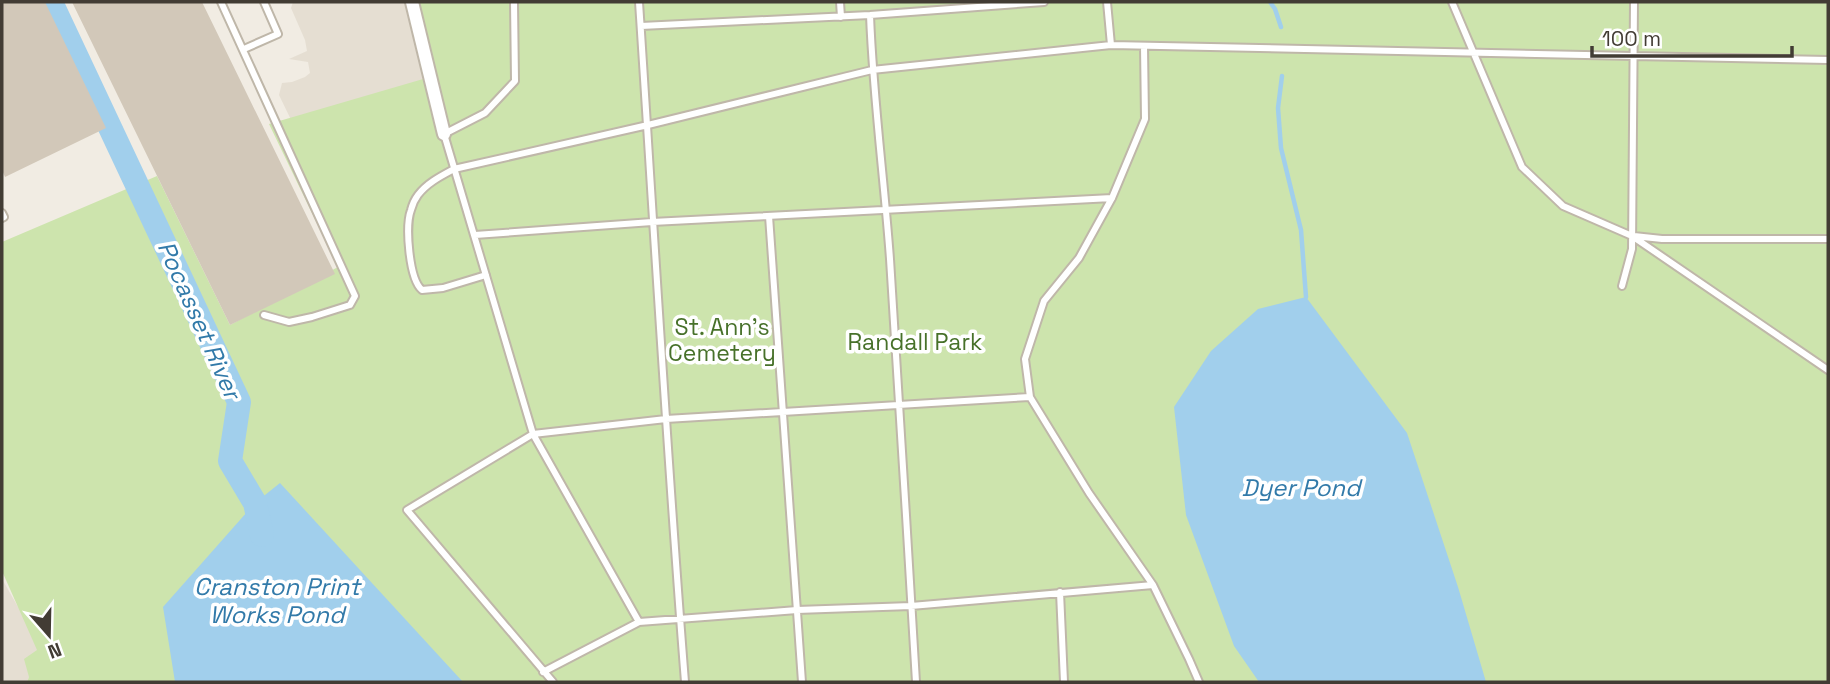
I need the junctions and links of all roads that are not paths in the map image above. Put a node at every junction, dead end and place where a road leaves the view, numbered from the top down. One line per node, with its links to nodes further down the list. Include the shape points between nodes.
1 (221, 2): 16 (lane)
2 (264, 2): 16 (lane, via 278,34)
3 (412, 2): 22 (street)
4 (514, 2): 22 (lane, via 515,81 485,113)
5 (639, 2): 13 (lane)
6 (840, 2): 12 (lane)
7 (1044, 2): 11 (lane)
8 (1107, 2): 14 (lane)
9 (1452, 2): 17 (lane)
10 (1634, 2): 18 (lane)
11 (870, 15): 12 (lane); 20 (lane)
12 (841, 17): 13 (lane)
13 (641, 26): 21 (lane)
14 (1111, 45): 15 (lane); 20 (lane)
15 (1144, 46): 17 (lane); 24 (lane, via 1145,119)
16 (244, 49): 33 (lane, via 355,296 350,305 289,322)
17 (1474, 52): 18 (lane); 29 (lane, via 1522,167 1563,206)
18 (1634, 56): 19 (lane); 29 (lane)
19 (1828, 60)
20 (872, 70): 21 (lane); 25 (lane)
21 (648, 125): 23 (lane); 27 (lane)
22 (444, 134): 23 (lane)
23 (454, 169): 28 (lane); 31 (lane, via 433,180 410,210 411,262 417,286 422,290 443,288)
24 (1112, 198): 25 (lane); 35 (lane, via 1079,258 1044,301 1025,359)
25 (886, 211): 26 (lane); 36 (lane)
26 (769, 216): 27 (lane); 37 (lane)
27 (652, 222): 28 (lane); 38 (lane)
28 (475, 235): 31 (lane)
29 (1632, 236): 30 (lane); 32 (lane); 34 (lane)
30 (1828, 239)
31 (486, 275): 39 (lane)
32 (1622, 286)
33 (264, 315)
34 (1828, 370)
35 (1030, 397): 36 (lane); 40 (lane)
36 (900, 406): 37 (lane); 42 (lane)
37 (783, 413): 38 (lane); 43 (lane)
38 (666, 419): 39 (lane); 44 (lane)
39 (533, 434): 45 (lane); 46 (lane, via 407,510)
40 (1153, 585): 41 (lane); 52 (lane)
41 (1060, 592): 42 (lane); 51 (lane)
42 (911, 606): 43 (lane); 50 (lane)
43 (797, 610): 44 (lane); 49 (lane)
44 (680, 618): 45 (lane); 48 (lane)
45 (639, 622): 46 (lane)
46 (543, 671): 47 (lane)
47 (552, 682)
48 (685, 682)
49 (802, 682)
50 (916, 682)
51 (1064, 682)
52 (1199, 682)

